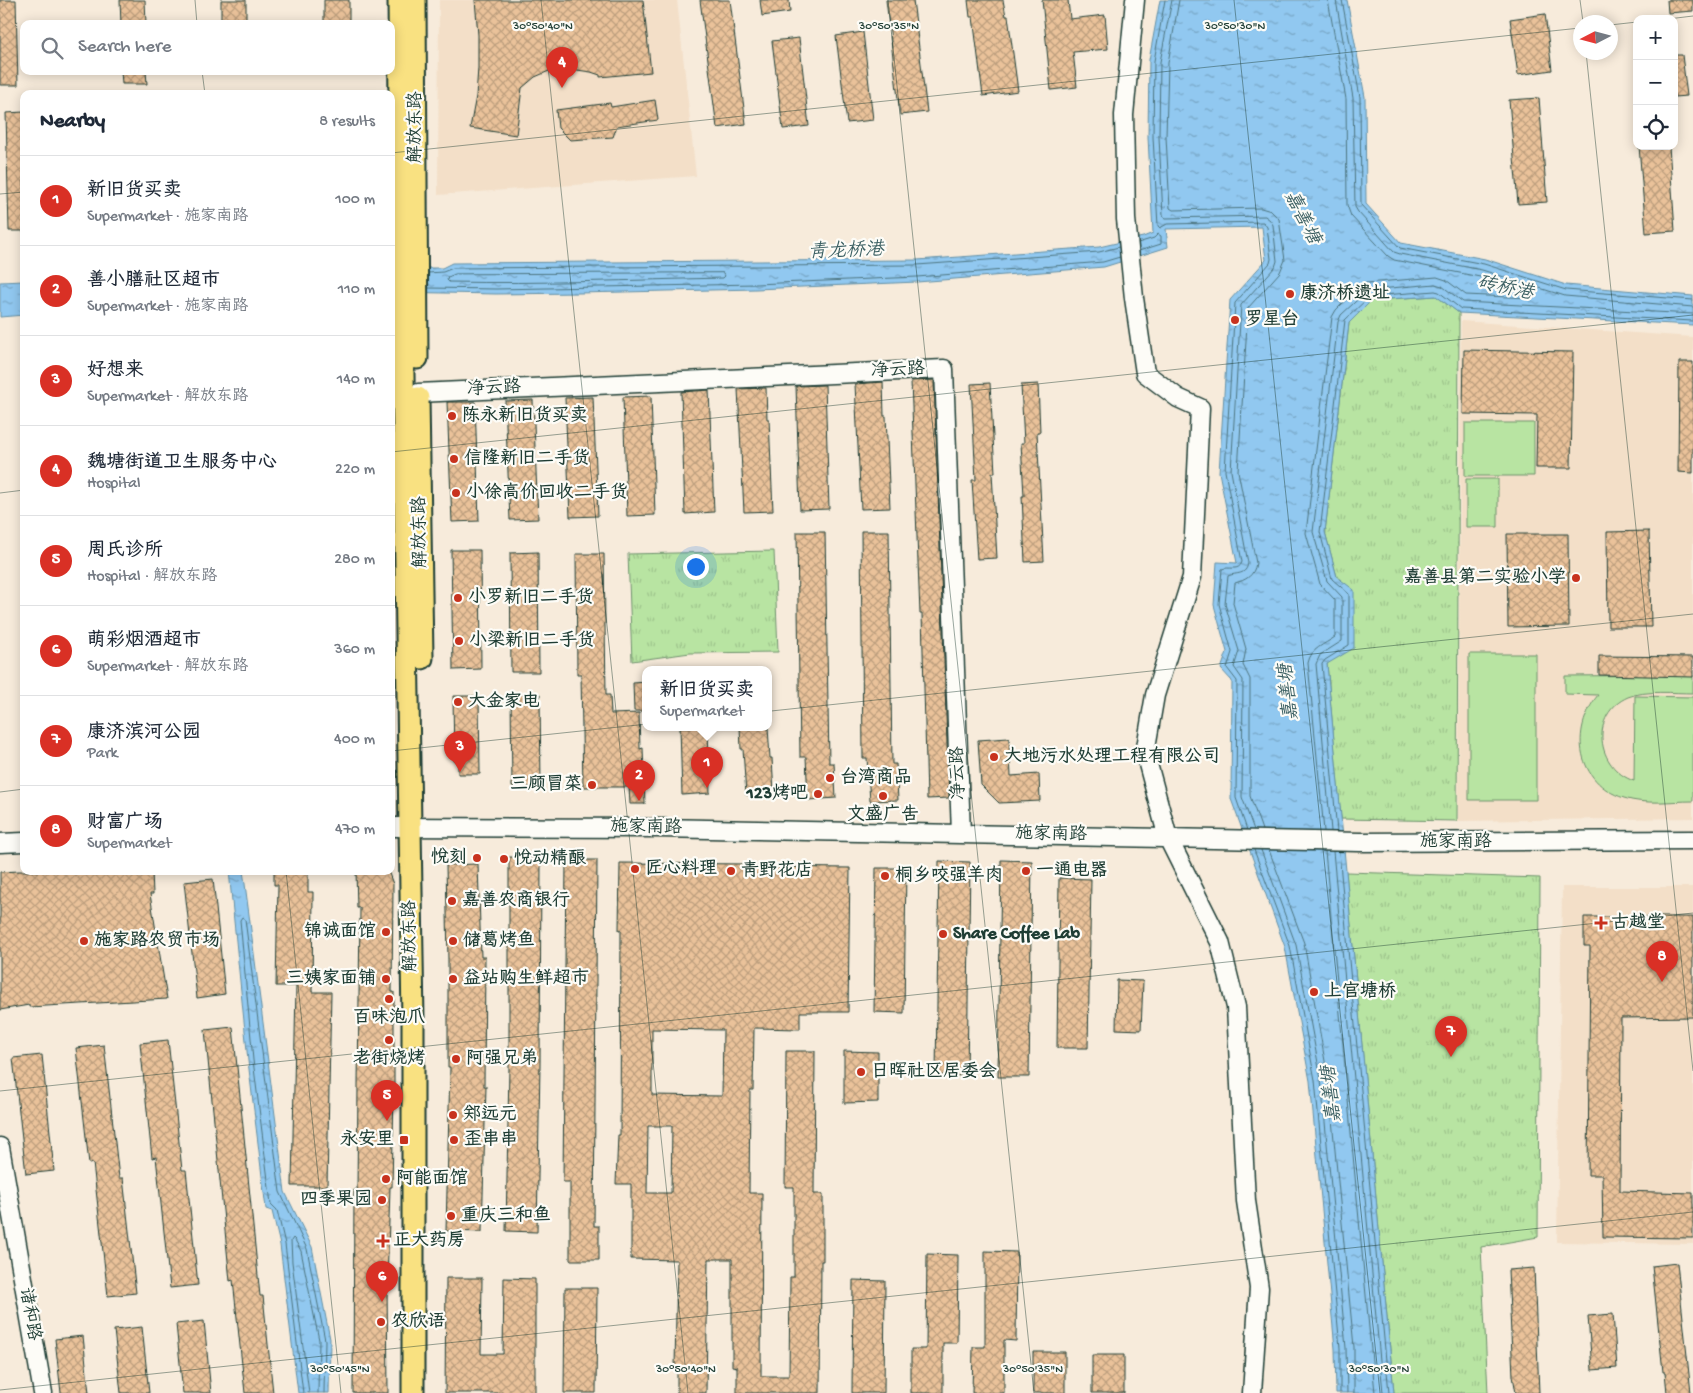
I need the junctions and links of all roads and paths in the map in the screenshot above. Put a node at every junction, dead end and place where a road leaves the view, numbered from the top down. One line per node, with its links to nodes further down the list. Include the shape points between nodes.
1 (399, 0): 4 (main road, 解放东路)
2 (415, 0): 4 (main road, 解放东路)
3 (1135, 0): 9 (street, via 1124,115 1126,219 1134,298 1146,373 1178,398 1200,408 1192,577 1155,695 1145,753)
4 (409, 245): 5 (main road, 解放东路)
5 (409, 310): 6 (main road, 解放东路); 7 (main road, 解放东路)
6 (418, 393): 7 (main road, 解放东路, via 422,610); 8 (street, 净云路, via 944,369)
7 (408, 827): 8 (street, 施家南路); 15 (main road, 解放东路, via 413,1030); 16 (main road, 解放东路, via 427,1037)
8 (962, 834): 9 (street, 施家南路)
9 (1168, 838): 10 (street, 施家南路, via 1360,842); 17 (street, via 1220,942 1236,1007 1246,1202 1259,1288)
10 (1693, 840)
11 (20, 842): 12 (street)
12 (0, 843)
13 (0, 1147): 14 (street, 诸和路)
14 (43, 1393)
15 (413, 1393)
16 (426, 1393)
17 (1252, 1393)

